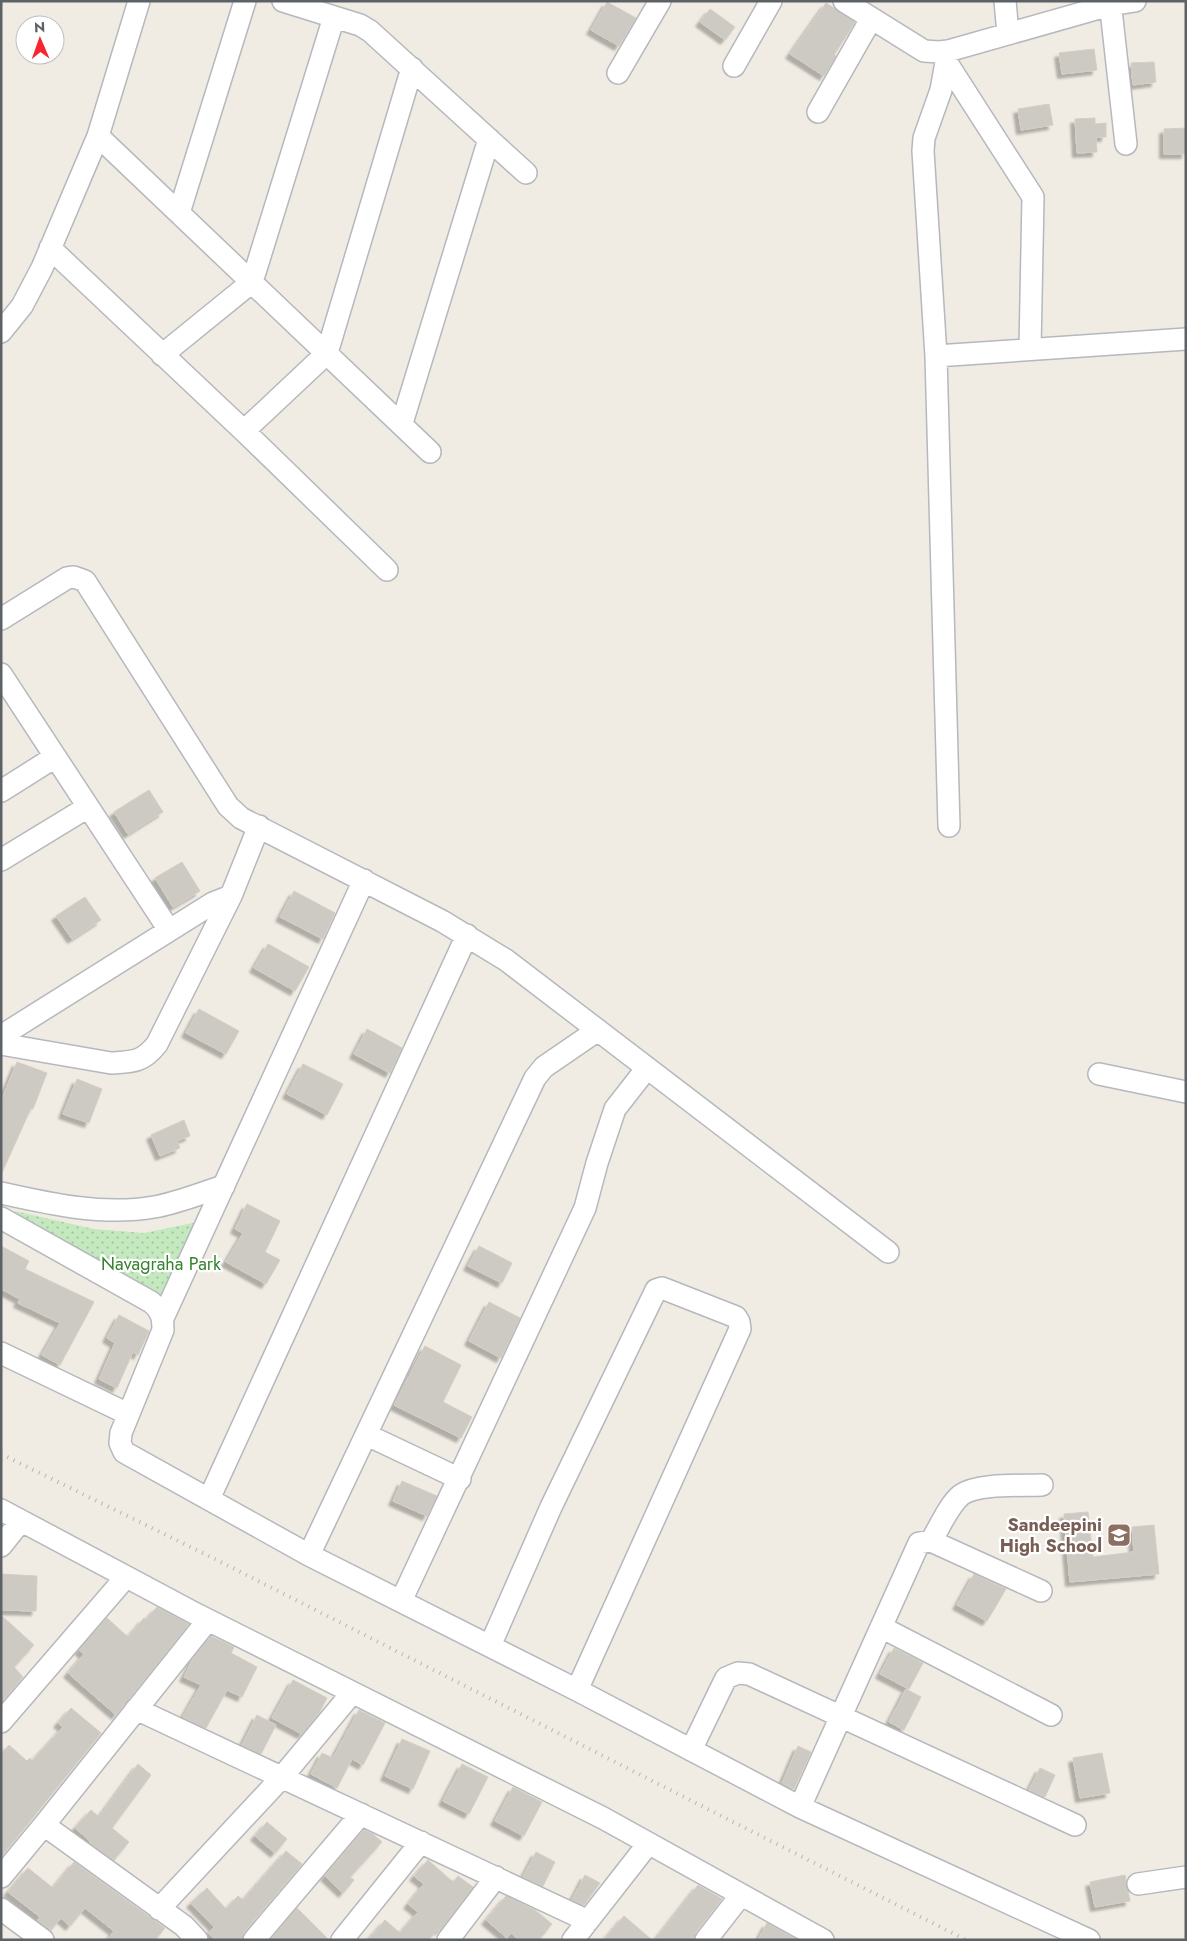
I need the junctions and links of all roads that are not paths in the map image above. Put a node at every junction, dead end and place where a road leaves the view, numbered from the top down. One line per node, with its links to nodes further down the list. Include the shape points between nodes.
1 (139, 1): 17 (street)
2 (245, 1): 21 (street)
3 (283, 1): 10 (street)
4 (660, 1): 15 (street)
5 (771, 1): 13 (street)
6 (1005, 1): 11 (street)
7 (1135, 1): 8 (street)
8 (1110, 3): 11 (street); 19 (street)
9 (859, 8): 12 (street, via 924,51); 16 (street)
10 (334, 17): 14 (street, via 370,31); 23 (street)
11 (1008, 34): 12 (street)
12 (948, 57): 26 (street, via 1033,197); 29 (street, via 923,151)
13 (734, 66)
14 (412, 68): 18 (street); 27 (street)
15 (618, 73)
16 (818, 112)
17 (98, 136): 21 (street); 22 (street)
18 (489, 139): 20 (street); 30 (street)
19 (1126, 144)
20 (526, 173)
21 (179, 213): 23 (street)
22 (50, 248): 24 (street, via 22,306); 28 (street)
23 (252, 282): 27 (street); 28 (street)
24 (1, 332)
25 (1186, 339): 26 (street)
26 (1030, 350): 29 (street)
27 (327, 352): 30 (street); 31 (street)
28 (162, 355): 31 (street)
29 (936, 356): 40 (street)
30 (402, 423): 32 (street)
31 (244, 431): 33 (street)
32 (430, 452)
33 (387, 570)
34 (1, 619): 39 (street, via 67,578 85,582 228,806 241,818)
35 (1, 674): 36 (street)
36 (55, 756): 37 (street); 38 (street)
37 (1, 791)
38 (88, 807): 41 (street); 44 (street)
39 (259, 826): 42 (street); 43 (street)
40 (949, 826)
41 (1, 860)
42 (364, 880): 45 (street); 52 (street)
43 (230, 896): 44 (street); 48 (street, via 157,1044 142,1059 111,1063)
44 (168, 930): 47 (street)
45 (467, 935): 46 (street, via 506,960); 62 (street)
46 (598, 1030): 49 (street); 59 (street, via 544,1067 535,1078)
47 (1, 1036)
48 (1, 1044)
49 (647, 1068): 55 (street); 60 (street, via 616,1109 585,1208)
50 (1100, 1074): 51 (street)
51 (1186, 1092)
52 (224, 1186): 53 (street, via 154,1207 112,1210); 56 (street)
53 (1, 1193)
54 (1, 1218): 56 (street, via 151,1302)
55 (888, 1252)
56 (163, 1318): 58 (street, via 163,1330)
57 (1, 1353): 58 (street)
58 (128, 1414): 62 (street, via 121,1433 120,1443 124,1452)
59 (367, 1435): 60 (street); 67 (street)
60 (460, 1479): 70 (street)
61 (1042, 1485): 65 (street, via 979,1488 962,1494)
62 (209, 1499): 67 (street)
63 (1, 1510): 64 (street)
64 (21, 1521): 66 (street); 68 (street)
65 (931, 1541): 69 (street); 72 (street, via 918,1543)
66 (1, 1546)
67 (310, 1555): 70 (street)
68 (126, 1577): 71 (street); 79 (street)
69 (1041, 1591)
70 (401, 1601): 73 (street)
71 (208, 1620): 75 (street); 76 (street)
72 (881, 1627): 77 (street); 78 (street)
73 (490, 1646): 74 (street); 74 (street, via 551,1507 656,1290 662,1288 736,1317 740,1329)
74 (577, 1690): 80 (street)
75 (352, 1693): 81 (street); 87 (street, via 603,1818)
76 (136, 1710): 81 (street); 84 (street)
77 (1051, 1715)
78 (841, 1716): 80 (street, via 749,1674 731,1675 726,1678); 82 (street); 85 (street)
79 (1, 1722)
80 (691, 1750): 82 (street)
81 (282, 1777): 83 (street); 93 (street)
82 (800, 1807): 104 (street)
83 (361, 1814): 86 (street); 98 (street)
84 (44, 1825): 88 (street); 93 (street)
85 (1076, 1825)
86 (421, 1842): 89 (street); 99 (street)
87 (648, 1844): 92 (street); 95 (street)
88 (1, 1876)
89 (496, 1877): 95 (street); 100 (street)
90 (1186, 1877): 91 (street)
91 (1138, 1884)
92 (741, 1894): 102 (street); 103 (street)
93 (159, 1908): 97 (street)
94 (1, 1909): 96 (street)
95 (588, 1920): 101 (street)
96 (43, 1940)
97 (197, 1940)
98 (254, 1940)
99 (342, 1940)
100 (448, 1940)
101 (573, 1940)
102 (706, 1940)
103 (823, 1940)
104 (1089, 1940)

